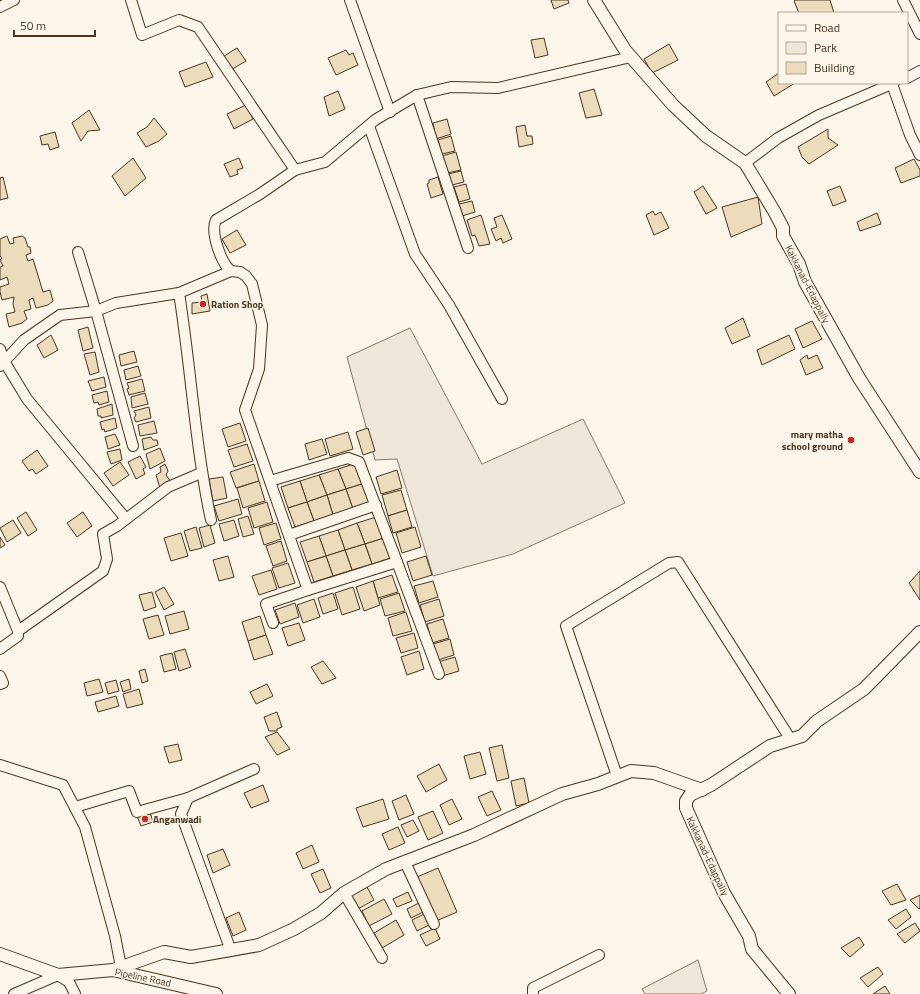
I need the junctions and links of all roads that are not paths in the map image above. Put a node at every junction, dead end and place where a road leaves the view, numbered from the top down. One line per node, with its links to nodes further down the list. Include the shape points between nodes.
1 (14, 0): 6 (street)
2 (131, 0): 18 (street, via 142,35 179,20 198,27)
3 (350, 0): 14 (street)
4 (594, 0): 8 (street, Kakkanad-Edappally)
5 (903, 0): 7 (street)
6 (0, 7)
7 (920, 34)
8 (631, 57): 13 (street, via 498,88 451,87); 17 (street, Kakkanad-Edappally, via 673,106 706,136)
9 (920, 71): 10 (street)
10 (908, 77)
11 (891, 84): 17 (street, via 819,115 778,138)
12 (893, 84): 16 (street, via 910,135)
13 (418, 95): 14 (street); 19 (street)
14 (390, 112): 15 (street)
15 (369, 126): 18 (street, via 325,162); 26 (street, via 415,254 449,305)
16 (920, 155)
17 (745, 163): 28 (street, Kakkanad-Edappally, via 774,211 805,282 859,378)
18 (295, 170): 21 (street, via 216,220 213,230 223,260)
19 (468, 248)
20 (78, 252): 23 (street)
21 (231, 271): 22 (street); 30 (street, via 240,272 249,279 257,300 262,326 260,370 245,410)
22 (179, 293): 23 (street, via 116,303); 29 (street)
23 (96, 312): 25 (street, via 60,315 24,340); 27 (street)
24 (0, 349): 25 (street)
25 (2, 364): 32 (street, via 27,399)
26 (502, 399)
27 (132, 446)
28 (920, 472)
29 (201, 473): 32 (street, via 168,487); 33 (street)
30 (270, 481): 31 (street, via 348,458 353,459 362,467); 34 (street)
31 (376, 505): 34 (street); 35 (street)
32 (126, 519): 39 (street, via 103,534 107,559 103,571)
33 (211, 520)
34 (289, 535): 37 (street)
35 (397, 562): 37 (street); 42 (street)
36 (0, 587): 39 (street)
37 (308, 590): 38 (street, via 266,604)
38 (273, 623)
39 (18, 632): 41 (street, via 18,636)
40 (920, 632): 45 (street, Kakkanad-Edappally, via 864,689 817,721 802,736)
41 (0, 648)
42 (439, 674)
43 (0, 676): 44 (street, via 3,683)
44 (0, 684)
45 (791, 740): 48 (street, via 678,562 670,563 566,626); 49 (street, Kakkanad-Edappally, via 770,746)
46 (0, 764): 51 (street, via 63,785)
47 (254, 769): 50 (street)
48 (617, 776): 49 (street, via 631,771 654,773); 52 (street, via 562,794 474,835)
49 (702, 790): 65 (street, Kakkanad-Edappally, via 690,795 686,801 686,808 724,893 749,936 752,949)
50 (188, 798): 51 (street, via 136,812 129,791); 55 (street, via 181,814)
51 (75, 807): 59 (street, via 85,827 115,936)
52 (405, 862): 53 (street, via 386,869); 54 (street)
53 (344, 893): 55 (street, via 321,913 294,929 259,945); 58 (street)
54 (434, 924)
55 (231, 951): 59 (street, via 191,957 164,952)
56 (0, 954): 60 (street, Pipeline Road)
57 (599, 955): 64 (street, via 533,988)
58 (382, 958)
59 (117, 968): 60 (street, Pipeline Road); 63 (street, Pipeline Road)
60 (58, 975): 61 (street); 62 (street, via 69,982)
61 (14, 994)
62 (75, 994)
63 (216, 994)
64 (533, 994)
65 (789, 994)

